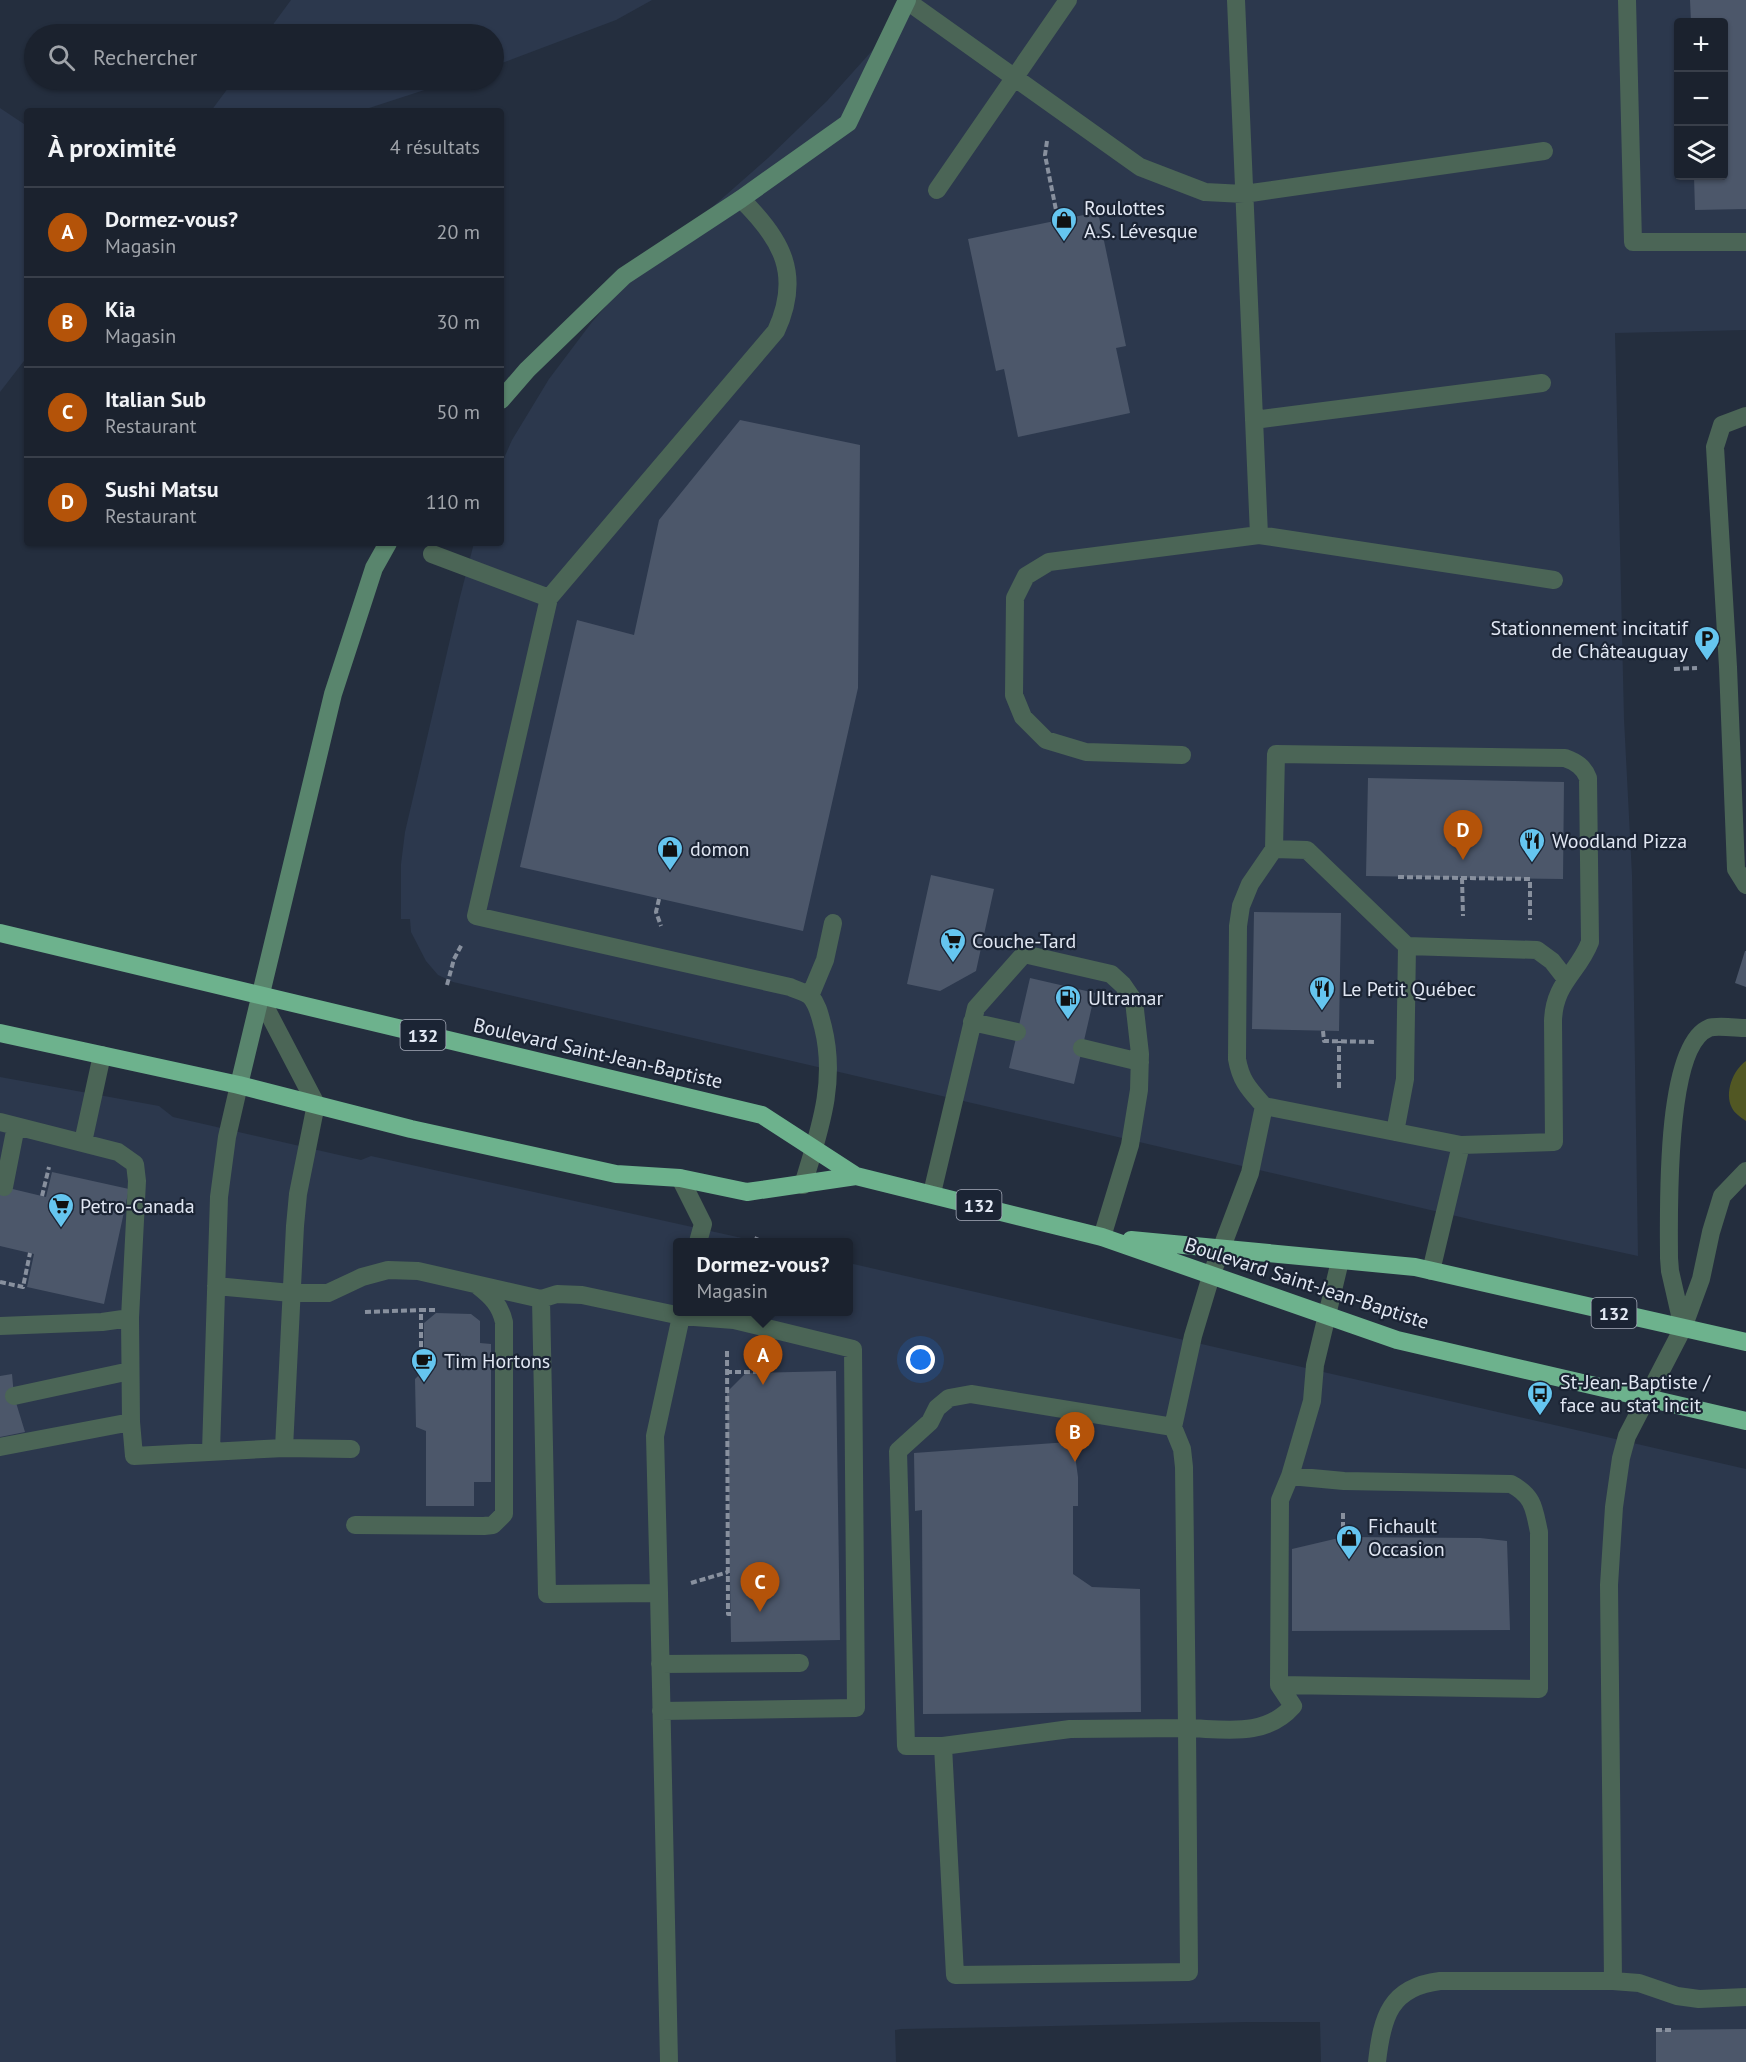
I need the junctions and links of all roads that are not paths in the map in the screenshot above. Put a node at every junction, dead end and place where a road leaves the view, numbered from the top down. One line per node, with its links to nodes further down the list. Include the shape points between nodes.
1 (907, 0): 5 (lane); 9 (street, via 848,123)
2 (1068, 0): 5 (lane)
3 (1236, 0): 8 (lane)
4 (1627, 0): 10 (lane, via 1633,242)
5 (1015, 77): 7 (lane); 8 (lane, via 1140,167 1205,192)
6 (1544, 151): 8 (lane)
7 (937, 190)
8 (1244, 194): 14 (lane)
9 (741, 199): 12 (street, via 624,276); 19 (lane, via 762,219 787,266 785,312 776,331)
10 (1746, 242)
11 (1542, 383): 14 (lane)
12 (504, 397)
13 (1746, 416): 22 (lane, via 1722,425 1715,447 1736,869)
14 (1254, 420): 15 (lane)
15 (1258, 535): 18 (lane); 20 (lane, via 1049,562 1026,576 1015,598 1014,695 1023,717 1046,740 1086,752)
16 (386, 546): 27 (street, via 374,568 333,694)
17 (432, 554): 19 (lane)
18 (1554, 580)
19 (549, 598): 28 (lane, via 476,916 790,987)
20 (1182, 755)
21 (1274, 849): 25 (lane, via 1307,850); 26 (lane, via 1276,754 1565,758 1576,762 1588,778 1590,942); 38 (lane, via 1250,884 1238,926 1240,1074)
22 (1746, 885)
23 (833, 923): 28 (lane, via 825,960)
24 (0, 933): 27 (highway, Boulevard Saint-Jean-Baptiste / 132)
25 (1407, 946): 26 (lane, via 1537,950); 40 (lane, via 1405,1079)
26 (1566, 979): 42 (lane, via 1554,1002 1553,1014 1554,1142)
27 (259, 995): 36 (street); 37 (lane); 43 (highway, Boulevard Saint-Jean-Baptiste / 132, via 762,1115)
28 (810, 996): 43 (lane, via 818,1007 829,1074 824,1116)
29 (972, 1022): 32 (lane); 35 (lane, via 976,1008 1024,954 1111,974 1134,1001); 49 (lane)
30 (1746, 1028): 66 (lane, via 1710,1028 1693,1041 1678,1086 1669,1169 1669,1258)
31 (0, 1032): 34 (highway, Boulevard Saint-Jean-Baptiste / 132)
32 (1017, 1032)
33 (1082, 1048): 35 (lane)
34 (102, 1055): 36 (highway, Boulevard Saint-Jean-Baptiste / 132); 41 (lane)
35 (1140, 1062): 50 (lane, via 1130,1145)
36 (239, 1084): 37 (highway, Boulevard Saint-Jean-Baptiste / 132); 57 (lane, via 226,1137 219,1197)
37 (316, 1104): 46 (highway, Boulevard Saint-Jean-Baptiste / 132, via 616,1174); 58 (lane, via 298,1194)
38 (1264, 1106): 40 (lane); 52 (lane, via 1250,1173)
39 (8, 1124): 41 (lane); 48 (lane)
40 (1395, 1132): 42 (lane)
41 (83, 1142): 64 (lane, via 118,1152 135,1164)
42 (1461, 1145): 54 (lane)
43 (813, 1150): 45 (highway, Boulevard Saint-Jean-Baptiste / 132); 47 (lane)
44 (1746, 1171): 66 (lane, via 1722,1196 1701,1279)
45 (856, 1176): 47 (highway, Boulevard Saint-Jean-Baptiste / 132); 49 (highway, Boulevard Saint-Jean-Baptiste / 132)
46 (680, 1178): 47 (highway, Boulevard Saint-Jean-Baptiste / 132, via 747,1192); 51 (lane, via 703,1224)
47 (803, 1185)
48 (4, 1187)
49 (932, 1193): 50 (highway, Boulevard Saint-Jean-Baptiste / 132)
50 (1102, 1237): 52 (highway, Boulevard Saint-Jean-Baptiste / 132); 55 (highway, Boulevard Saint-Jean-Baptiste / 132)
51 (699, 1238)
52 (1221, 1249): 53 (highway, Boulevard Saint-Jean-Baptiste / 132); 55 (lane)
53 (1340, 1261): 54 (highway, Boulevard Saint-Jean-Baptiste / 132); 63 (lane)
54 (1431, 1271): 66 (highway, Boulevard Saint-Jean-Baptiste / 132)
55 (1212, 1275): 63 (highway, Boulevard Saint-Jean-Baptiste / 132); 73 (lane, via 1193,1336)
56 (476, 1284): 58 (lane, via 418,1271 388,1270 328,1293); 59 (lane); 79 (lane, via 501,1309 504,1322 504,1514 493,1525 484,1527)
57 (216, 1286): 58 (lane); 77 (lane)
58 (291, 1293): 75 (lane)
59 (541, 1299): 60 (lane, via 557,1294 582,1295); 80 (lane, via 547,1594)
60 (673, 1312)
61 (681, 1316): 80 (lane, via 655,1436)
62 (699, 1316): 84 (lane, via 734,1320 853,1349 856,1708)
63 (1326, 1316): 70 (highway, Boulevard Saint-Jean-Baptiste / 132, via 1397,1340); 78 (lane, via 1312,1401)
64 (130, 1318): 65 (lane); 68 (lane)
65 (0, 1326)
66 (1683, 1328): 67 (highway, Boulevard Saint-Jean-Baptiste / 132); 70 (lane)
67 (1746, 1342)
68 (130, 1371): 69 (lane); 72 (lane)
69 (14, 1396)
70 (1646, 1398): 71 (highway, Boulevard Saint-Jean-Baptiste / 132); 87 (lane, via 1621,1458 1610,1560)
71 (1746, 1421)
72 (131, 1422): 74 (lane); 77 (lane, via 134,1456)
73 (1173, 1427): 85 (lane, via 1184,1467); 86 (lane, via 971,1394 949,1398 898,1451 906,1746)
74 (0, 1447)
75 (284, 1448): 76 (lane); 77 (lane)
76 (351, 1449)
77 (211, 1451)
78 (1290, 1476): 83 (lane, via 1280,1500); 83 (lane, via 1344,1481 1511,1484 1524,1491 1539,1532 1539,1689)
79 (355, 1524)
80 (659, 1593): 82 (lane)
81 (800, 1663): 82 (lane)
82 (660, 1664): 84 (lane)
83 (1279, 1685): 85 (lane, via 1293,1706 1272,1723 1246,1729)
84 (661, 1711): 89 (lane)
85 (1187, 1728): 86 (lane, via 1070,1729); 86 (lane, via 1189,1971 955,1975)
86 (943, 1746)
87 (1613, 1981): 88 (lane, via 1639,1983 1699,1999); 90 (lane, via 1422,1983 1406,1992 1384,2020)
88 (1746, 1997)
89 (669, 2062)
90 (1377, 2062)

